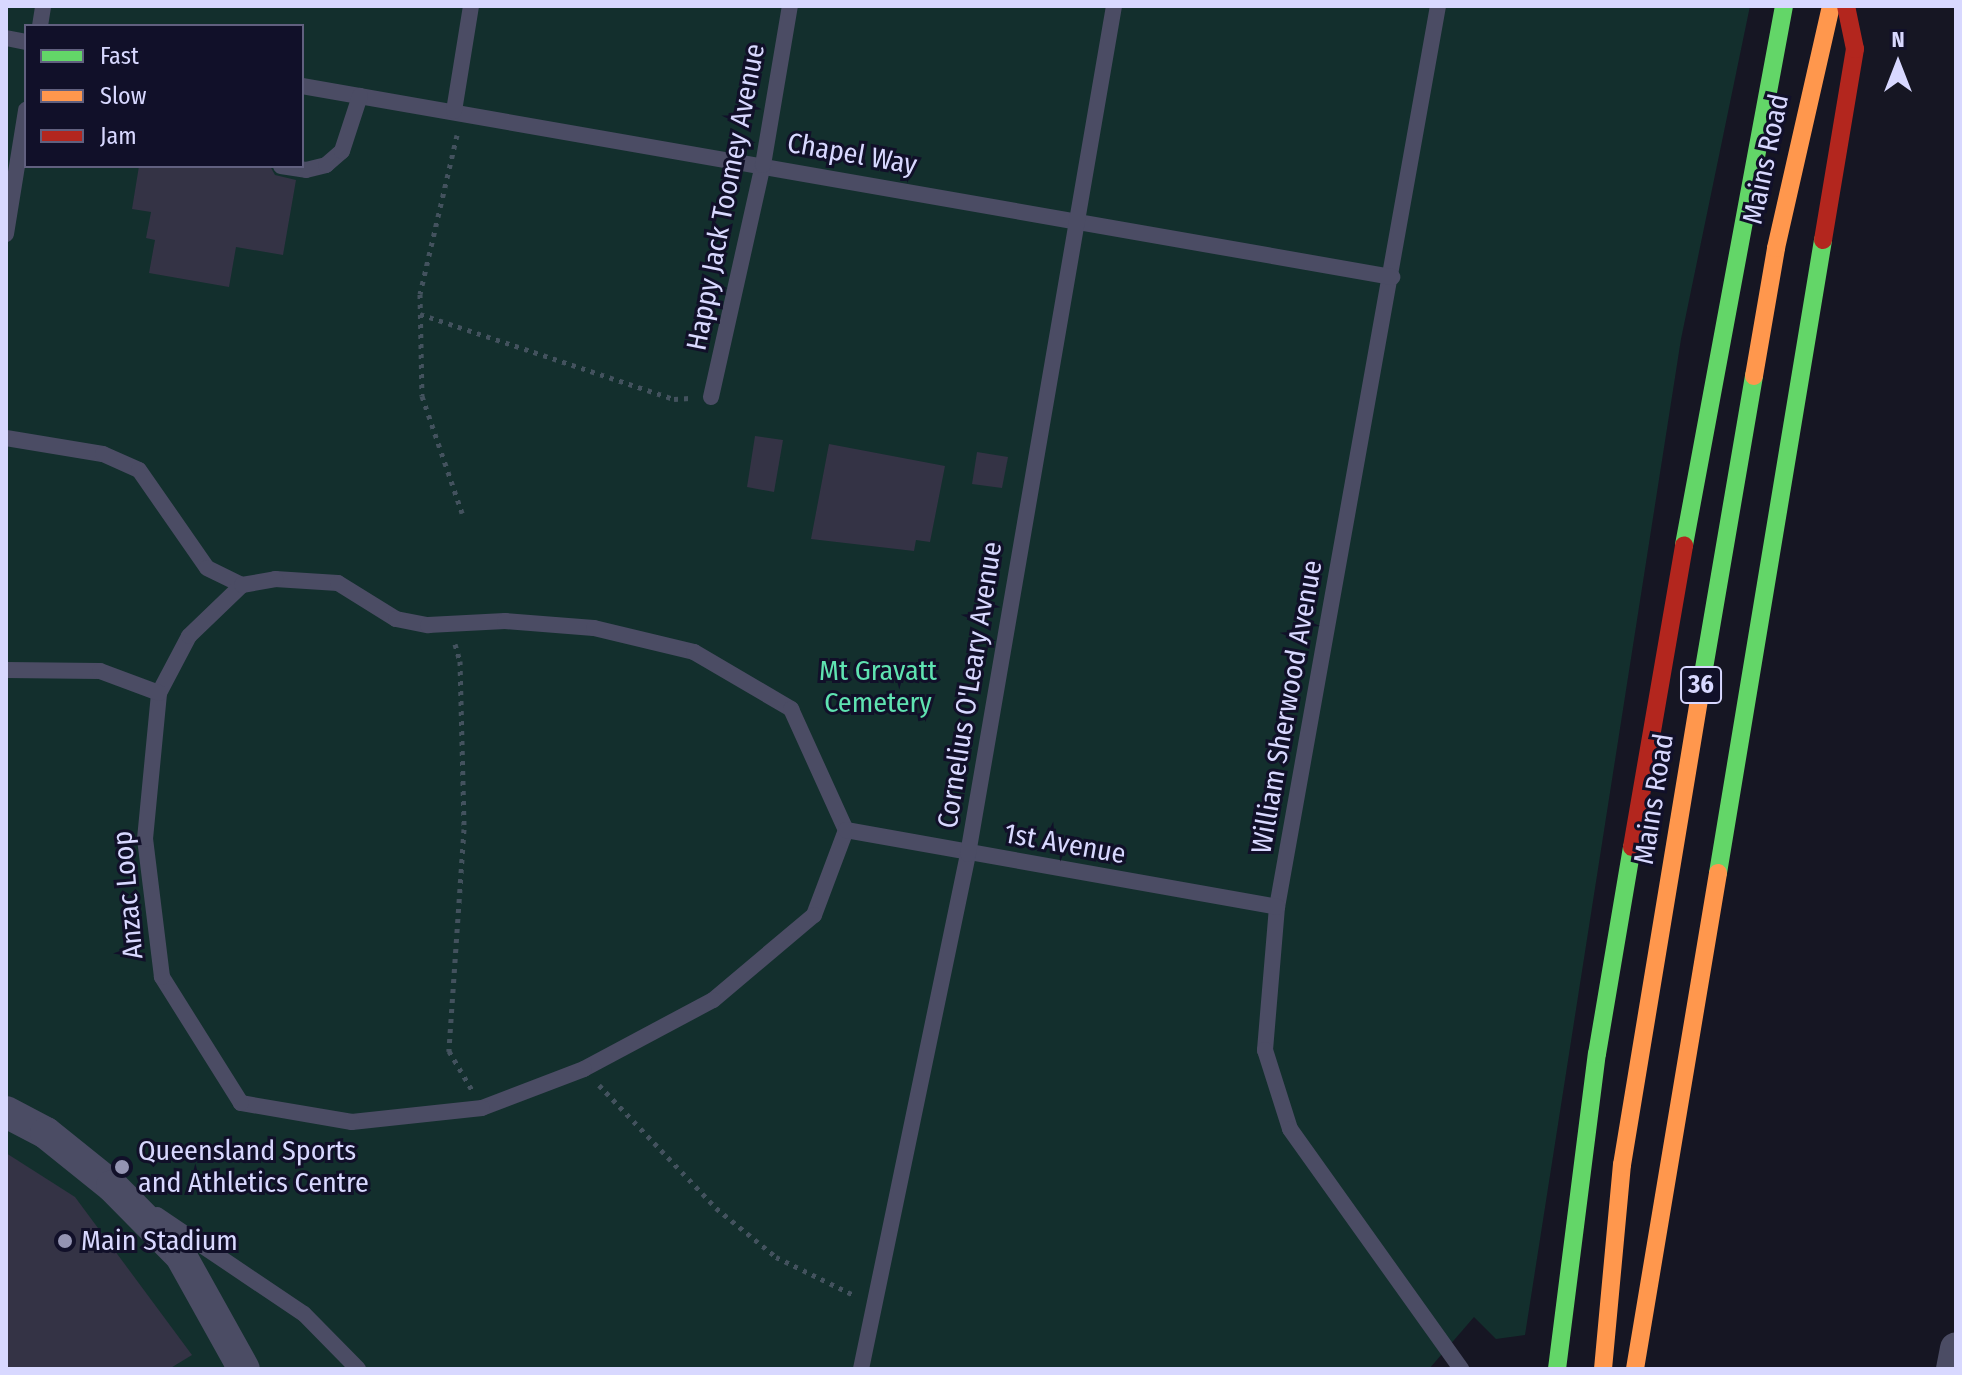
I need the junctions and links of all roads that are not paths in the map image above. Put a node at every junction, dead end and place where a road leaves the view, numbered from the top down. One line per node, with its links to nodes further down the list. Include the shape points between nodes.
1 (471, 6): 10 (lane)
2 (790, 6): 12 (lane, Happy Jack Toomey Avenue)
3 (1114, 6): 14 (lane, Cornelius O'Leary Avenue)
4 (1438, 6): 16 (lane, William Sherwood Avenue)
5 (1784, 6): 28 (main road, Mains Road / 36, via 1717,349 1600,1038)
6 (1831, 6): 34 (main road, Mains Road / 36, via 1776,248 1706,657 1622,1165)
7 (1846, 6): 35 (main road, via 1855,49)
8 (304, 86): 9 (lane, Chapel Way)
9 (360, 96): 10 (lane, Chapel Way); 13 (lane, via 342,151 326,165)
10 (454, 111): 12 (lane, Chapel Way)
11 (24, 122): 15 (lane)
12 (763, 165): 14 (lane, Chapel Way); 17 (lane, Happy Jack Toomey Avenue)
13 (294, 168)
14 (1076, 220): 16 (lane, Chapel Way); 23 (lane, Cornelius O'Leary Avenue)
15 (6, 234)
16 (1392, 277): 24 (lane, William Sherwood Avenue)
17 (711, 397)
18 (6, 438): 19 (lane, via 103,454 139,470 207,568)
19 (242, 585): 21 (lane, Anzac Loop, via 189,636); 22 (lane, via 275,579 338,583 396,619 594,628 694,652 791,709)
20 (6, 670): 21 (lane, via 100,671)
21 (159, 693): 22 (lane, Anzac Loop, via 145,839 162,977 241,1103 352,1122 482,1108 584,1069 713,1000 814,915)
22 (846, 830): 23 (lane, 1st Avenue)
23 (968, 854): 24 (lane, 1st Avenue); 33 (lane, Cornelius O'Leary Avenue)
24 (1277, 907): 29 (lane, William Sherwood Avenue, via 1265,1050 1290,1129)
25 (6, 1112): 26 (street, via 46,1133)
26 (112, 1186): 31 (street, via 181,1256); 32 (lane, via 304,1314)
27 (1956, 1348): 36 (street)
28 (1557, 1364): 30 (lane)
29 (1464, 1368)
30 (1534, 1368)
31 (244, 1369)
32 (358, 1369)
33 (861, 1369)
34 (1603, 1369)
35 (1635, 1369)
36 (1952, 1369)

